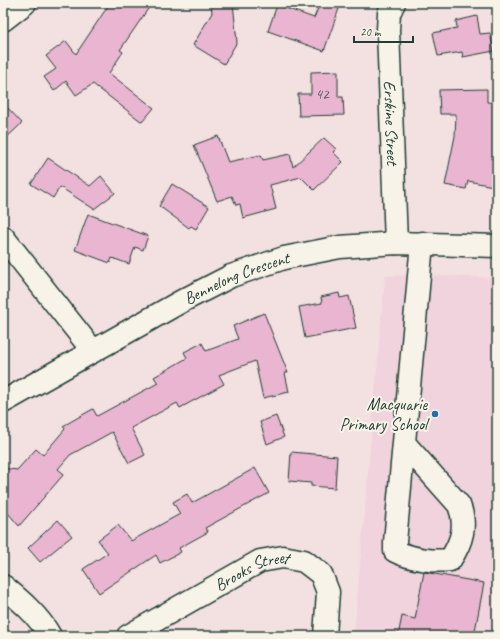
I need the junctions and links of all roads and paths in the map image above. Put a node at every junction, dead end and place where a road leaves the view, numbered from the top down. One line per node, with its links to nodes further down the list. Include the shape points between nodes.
1 (25, 3): 3 (street)
2 (394, 3): 5 (street, Erskine Street, via 389,13 388,30)
3 (3, 20)
4 (3, 237): 8 (street)
5 (396, 242): 6 (street, Bennelong Crescent); 8 (street, Bennelong Crescent, via 340,247 291,257 231,276 182,300)
6 (422, 243): 7 (street, Bennelong Crescent); 10 (street)
7 (497, 246)
8 (93, 351): 9 (street, Bennelong Crescent)
9 (3, 402)
10 (404, 443): 10 (street, via 395,551 437,562 450,560 460,546 463,514 459,505)
11 (3, 586): 12 (street, via 23,603)
12 (50, 636)
13 (128, 636): 14 (street, Brooks Street, via 260,561 283,557 304,561 321,574 328,592)
14 (325, 636)

